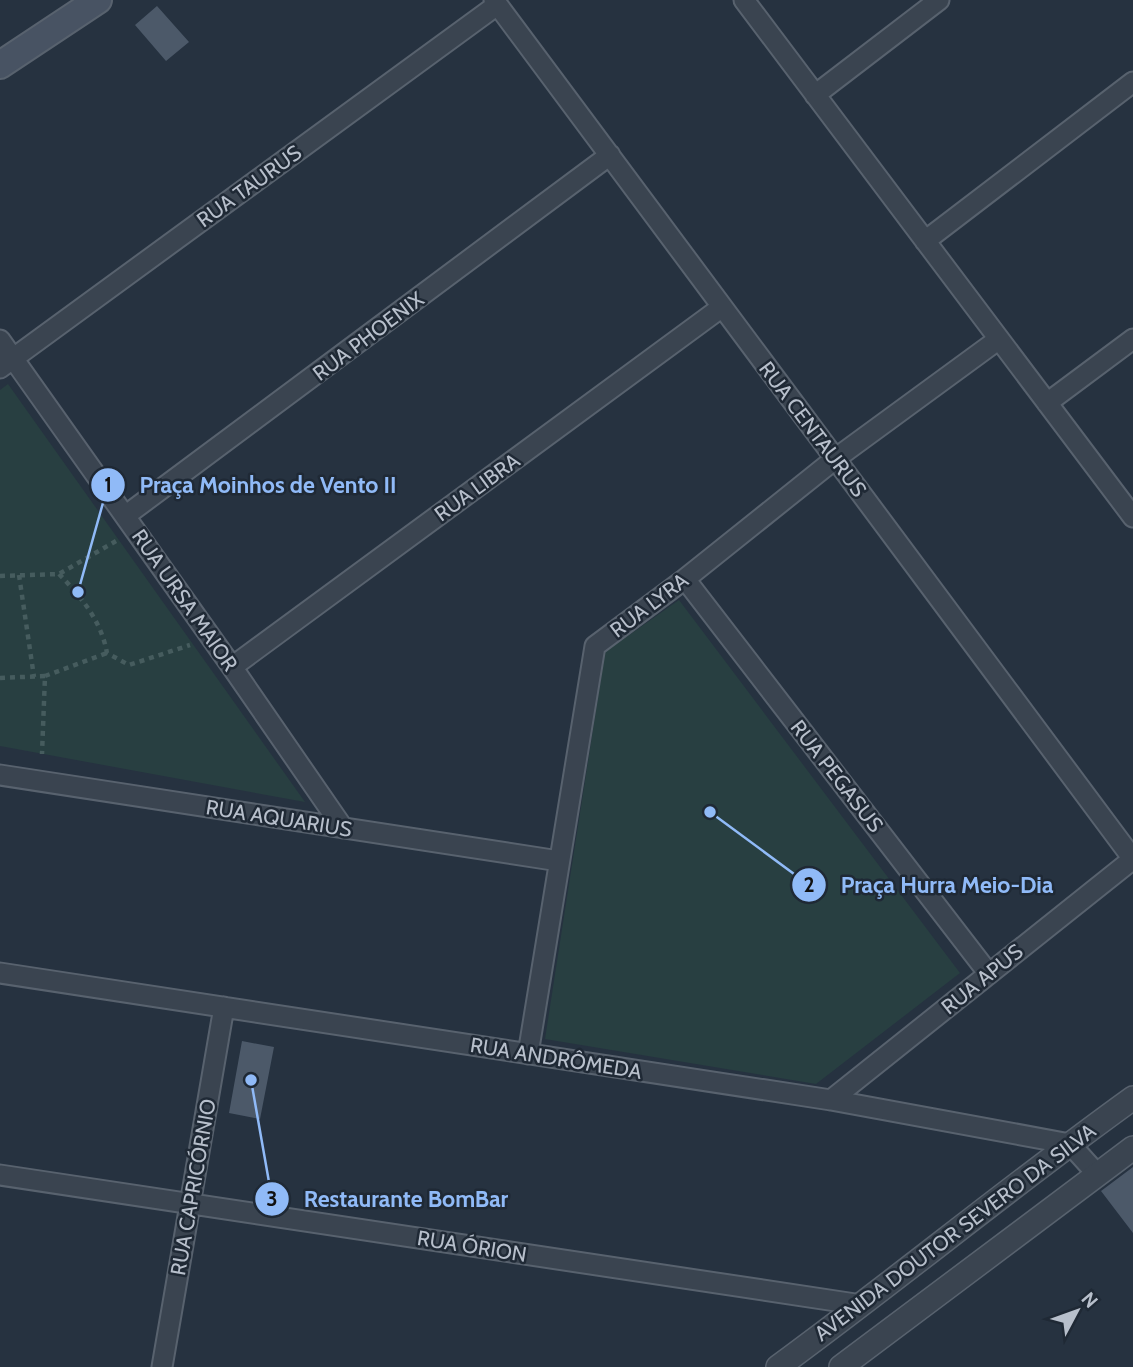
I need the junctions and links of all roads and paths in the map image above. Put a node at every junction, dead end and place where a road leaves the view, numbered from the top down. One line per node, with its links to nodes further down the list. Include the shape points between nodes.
1 (98, 0): 5 (main road)
2 (744, 0): 7 (street)
3 (939, 0): 7 (street)
4 (496, 2): 8 (street, RUA CENTAURUS); 14 (street, RUA TAURUS)
5 (0, 65)
6 (1133, 82): 9 (street)
7 (815, 94): 9 (street)
8 (610, 155): 10 (street, RUA CENTAURUS); 17 (street, RUA PHOENIX)
9 (925, 241): 11 (street)
10 (722, 307): 16 (street, RUA CENTAURUS); 26 (street, RUA LIBRA)
11 (999, 339): 15 (street); 16 (street, RUA LYRA)
12 (1133, 339): 15 (street)
13 (0, 340): 14 (street, RUA URSA MAIOR)
14 (7, 363): 17 (street, RUA URSA MAIOR)
15 (1047, 403): 18 (street)
16 (835, 459): 23 (street, RUA LYRA); 33 (street, RUA CENTAURUS)
17 (125, 516): 26 (street, RUA URSA MAIOR)
18 (1133, 517)
19 (118, 540): 20 (path)
20 (59, 574): 21 (path); 25 (path, via 85,601 104,636)
21 (19, 575): 22 (path); 28 (path)
22 (0, 576)
23 (685, 579): 34 (street, RUA LYRA, via 595,646); 36 (street, RUA PEGASUS)
24 (193, 644): 25 (path, via 130,665)
25 (107, 653): 27 (path)
26 (232, 667): 32 (street, RUA URSA MAIOR)
27 (45, 676): 28 (path); 30 (path)
28 (33, 677): 29 (path)
29 (0, 678)
30 (42, 754)
31 (0, 775): 32 (street, RUA AQUARIUS)
32 (342, 828): 34 (street, RUA AQUARIUS)
33 (1133, 859): 36 (street, RUA APUS)
34 (559, 861): 38 (street, RUA LYRA)
35 (0, 974): 37 (street, RUA ANDRÔMEDA)
36 (989, 974): 40 (street, RUA APUS)
37 (224, 1007): 38 (street, RUA ANDRÔMEDA); 45 (street, RUA CAPRICÓRNIO)
38 (528, 1054): 40 (street, RUA ANDRÔMEDA)
39 (1133, 1098): 41 (street, AVENIDA DOUTOR SEVERO DA SILVA)
40 (831, 1100): 41 (street, RUA ANDRÔMEDA)
41 (1070, 1144): 43 (street); 46 (street, AVENIDA DOUTOR SEVERO DA SILVA)
42 (1133, 1147): 43 (street, AVENIDA DOUTOR SEVERO DA SILVA)
43 (1097, 1174): 49 (street, AVENIDA DOUTOR SEVERO DA SILVA)
44 (0, 1175): 45 (street, RUA ÓRION)
45 (190, 1203): 46 (street, RUA ÓRION); 47 (street, RUA CAPRICÓRNIO)
46 (862, 1305): 48 (street, AVENIDA DOUTOR SEVERO DA SILVA)
47 (162, 1367)
48 (778, 1367)
49 (841, 1367)

